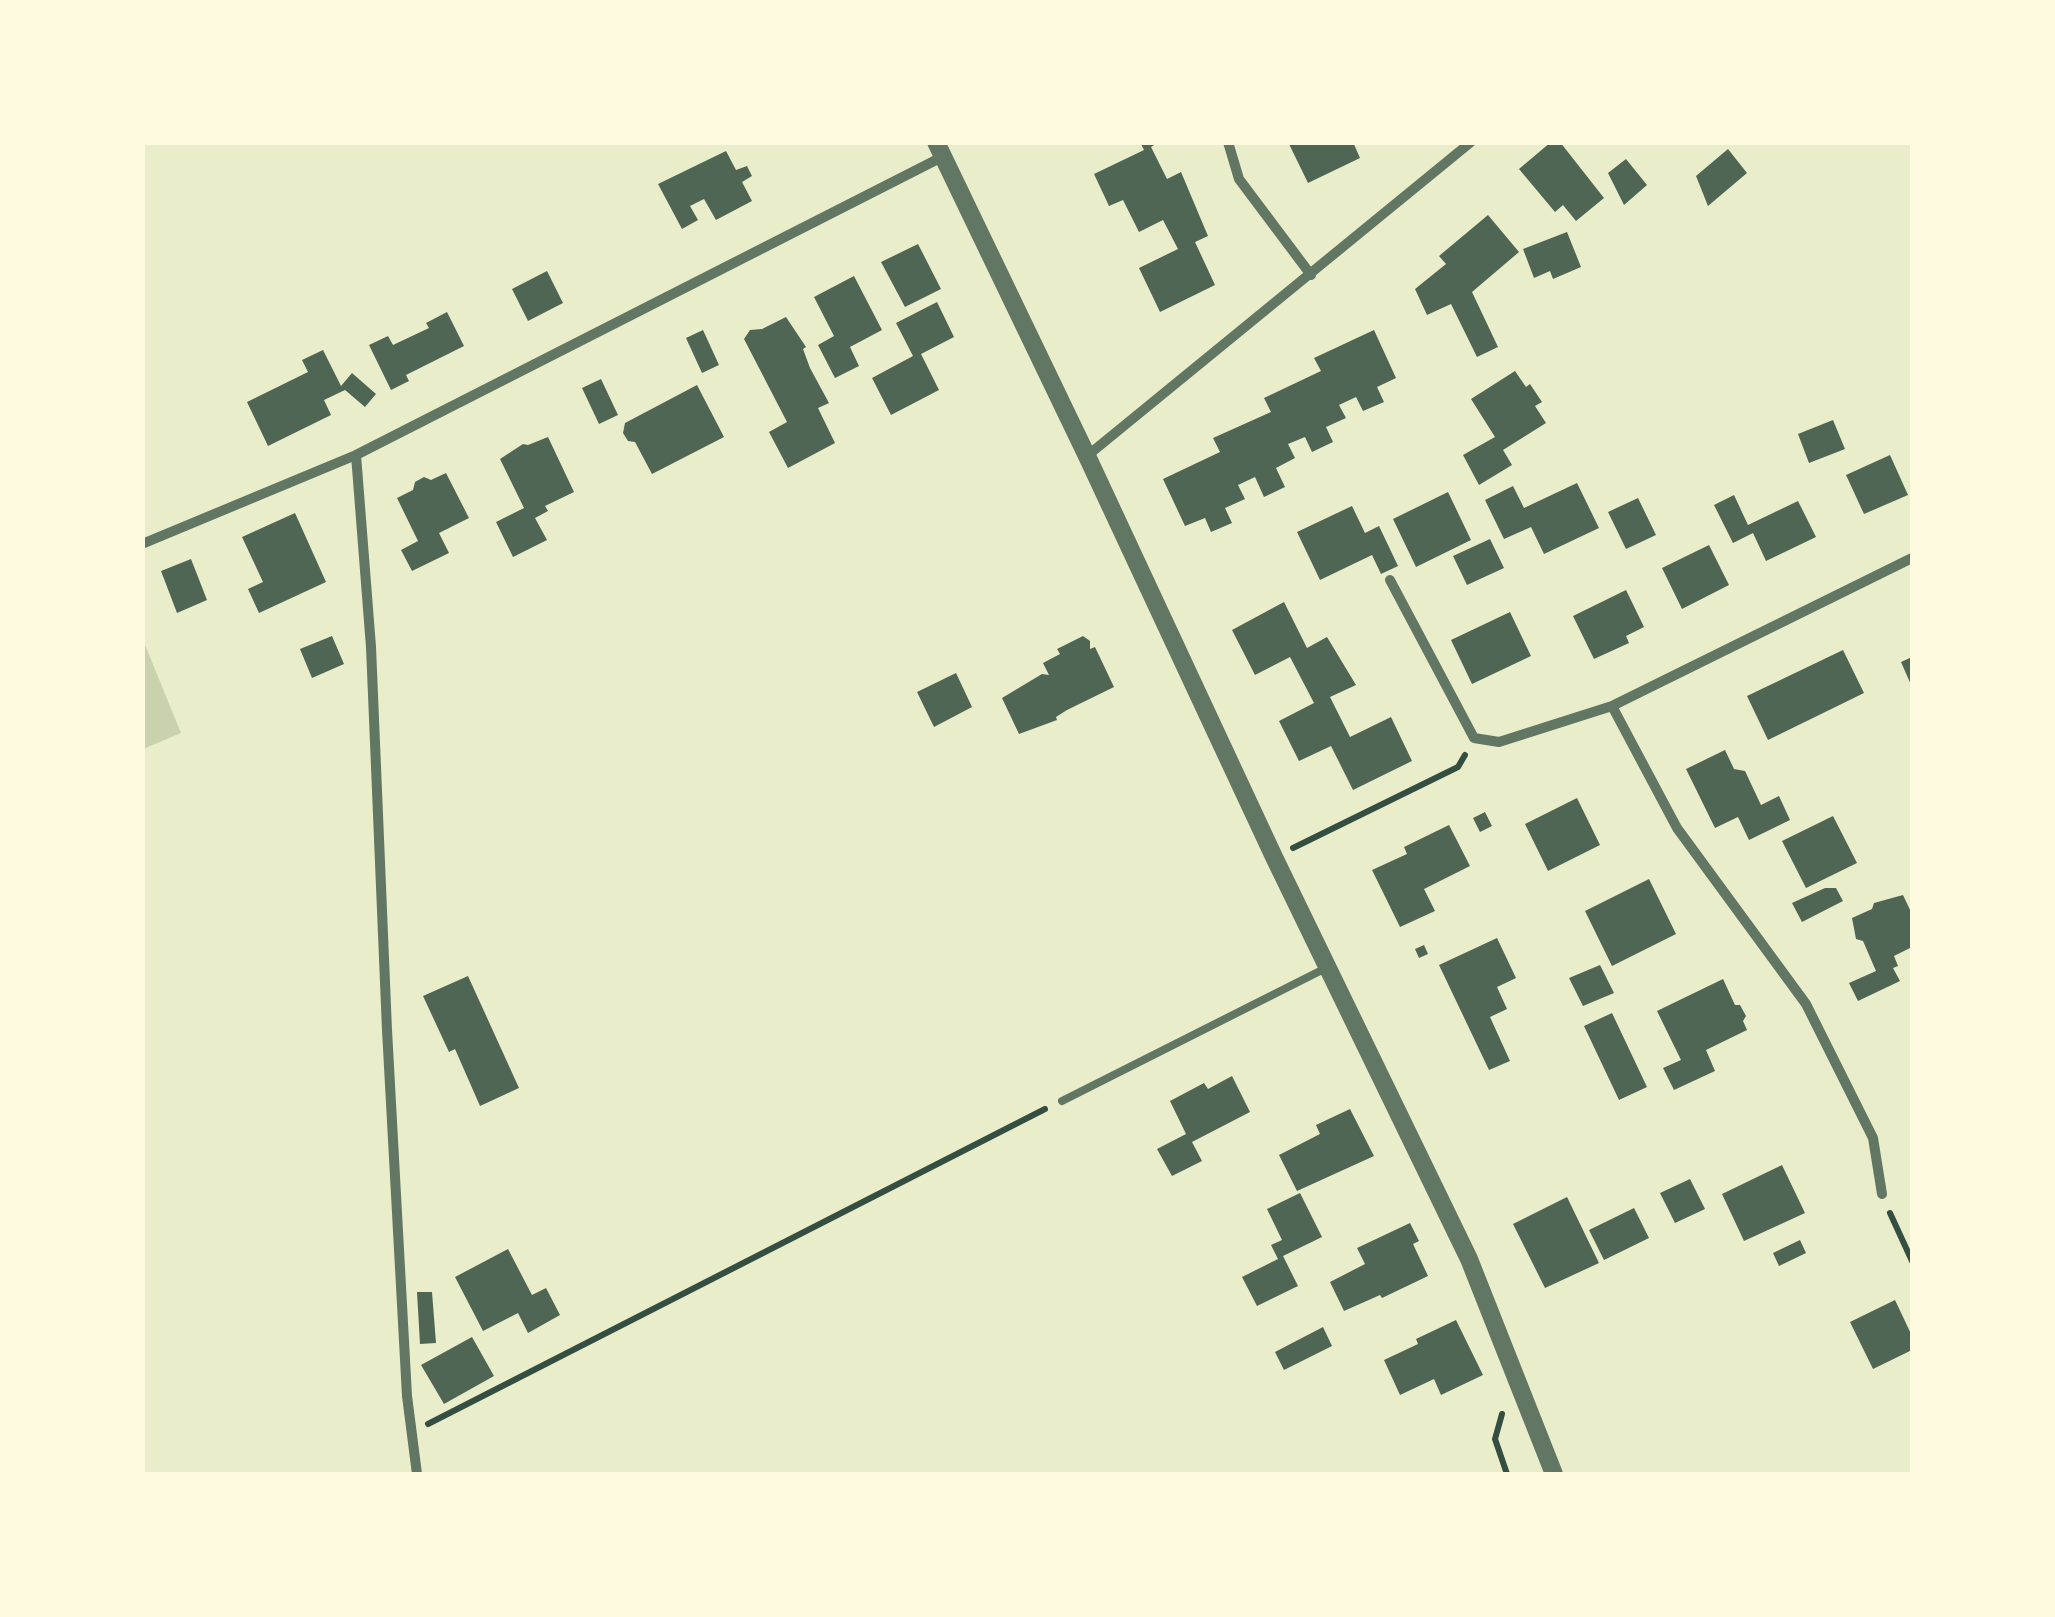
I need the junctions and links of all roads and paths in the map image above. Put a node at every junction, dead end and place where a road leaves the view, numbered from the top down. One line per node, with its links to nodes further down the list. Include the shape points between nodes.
1 (1228, 142): 4 (street, via 1239,179)
2 (1470, 142): 4 (street)
3 (939, 150): 5 (street); 6 (street)
4 (1311, 275): 6 (street)
5 (356, 455): 7 (street); 18 (street)
6 (1087, 456): 12 (street)
7 (142, 544)
8 (1912, 558): 10 (street)
9 (1390, 580): 11 (street)
10 (1612, 706): 11 (street, via 1499,742); 15 (street, via 1677,828 1806,1004 1873,1138)
11 (1474, 738): 12 (path, via 1458,767)
12 (1274, 857): 13 (street)
13 (1327, 967): 14 (lane); 21 (street, via 1469,1259)
14 (1062, 1101): 18 (path)
15 (1882, 1194): 16 (path)
16 (1912, 1260)
17 (1505, 1404): 20 (path, via 1495,1439)
18 (414, 1431): 19 (street)
19 (417, 1474)
20 (1507, 1474)
21 (1554, 1474)

